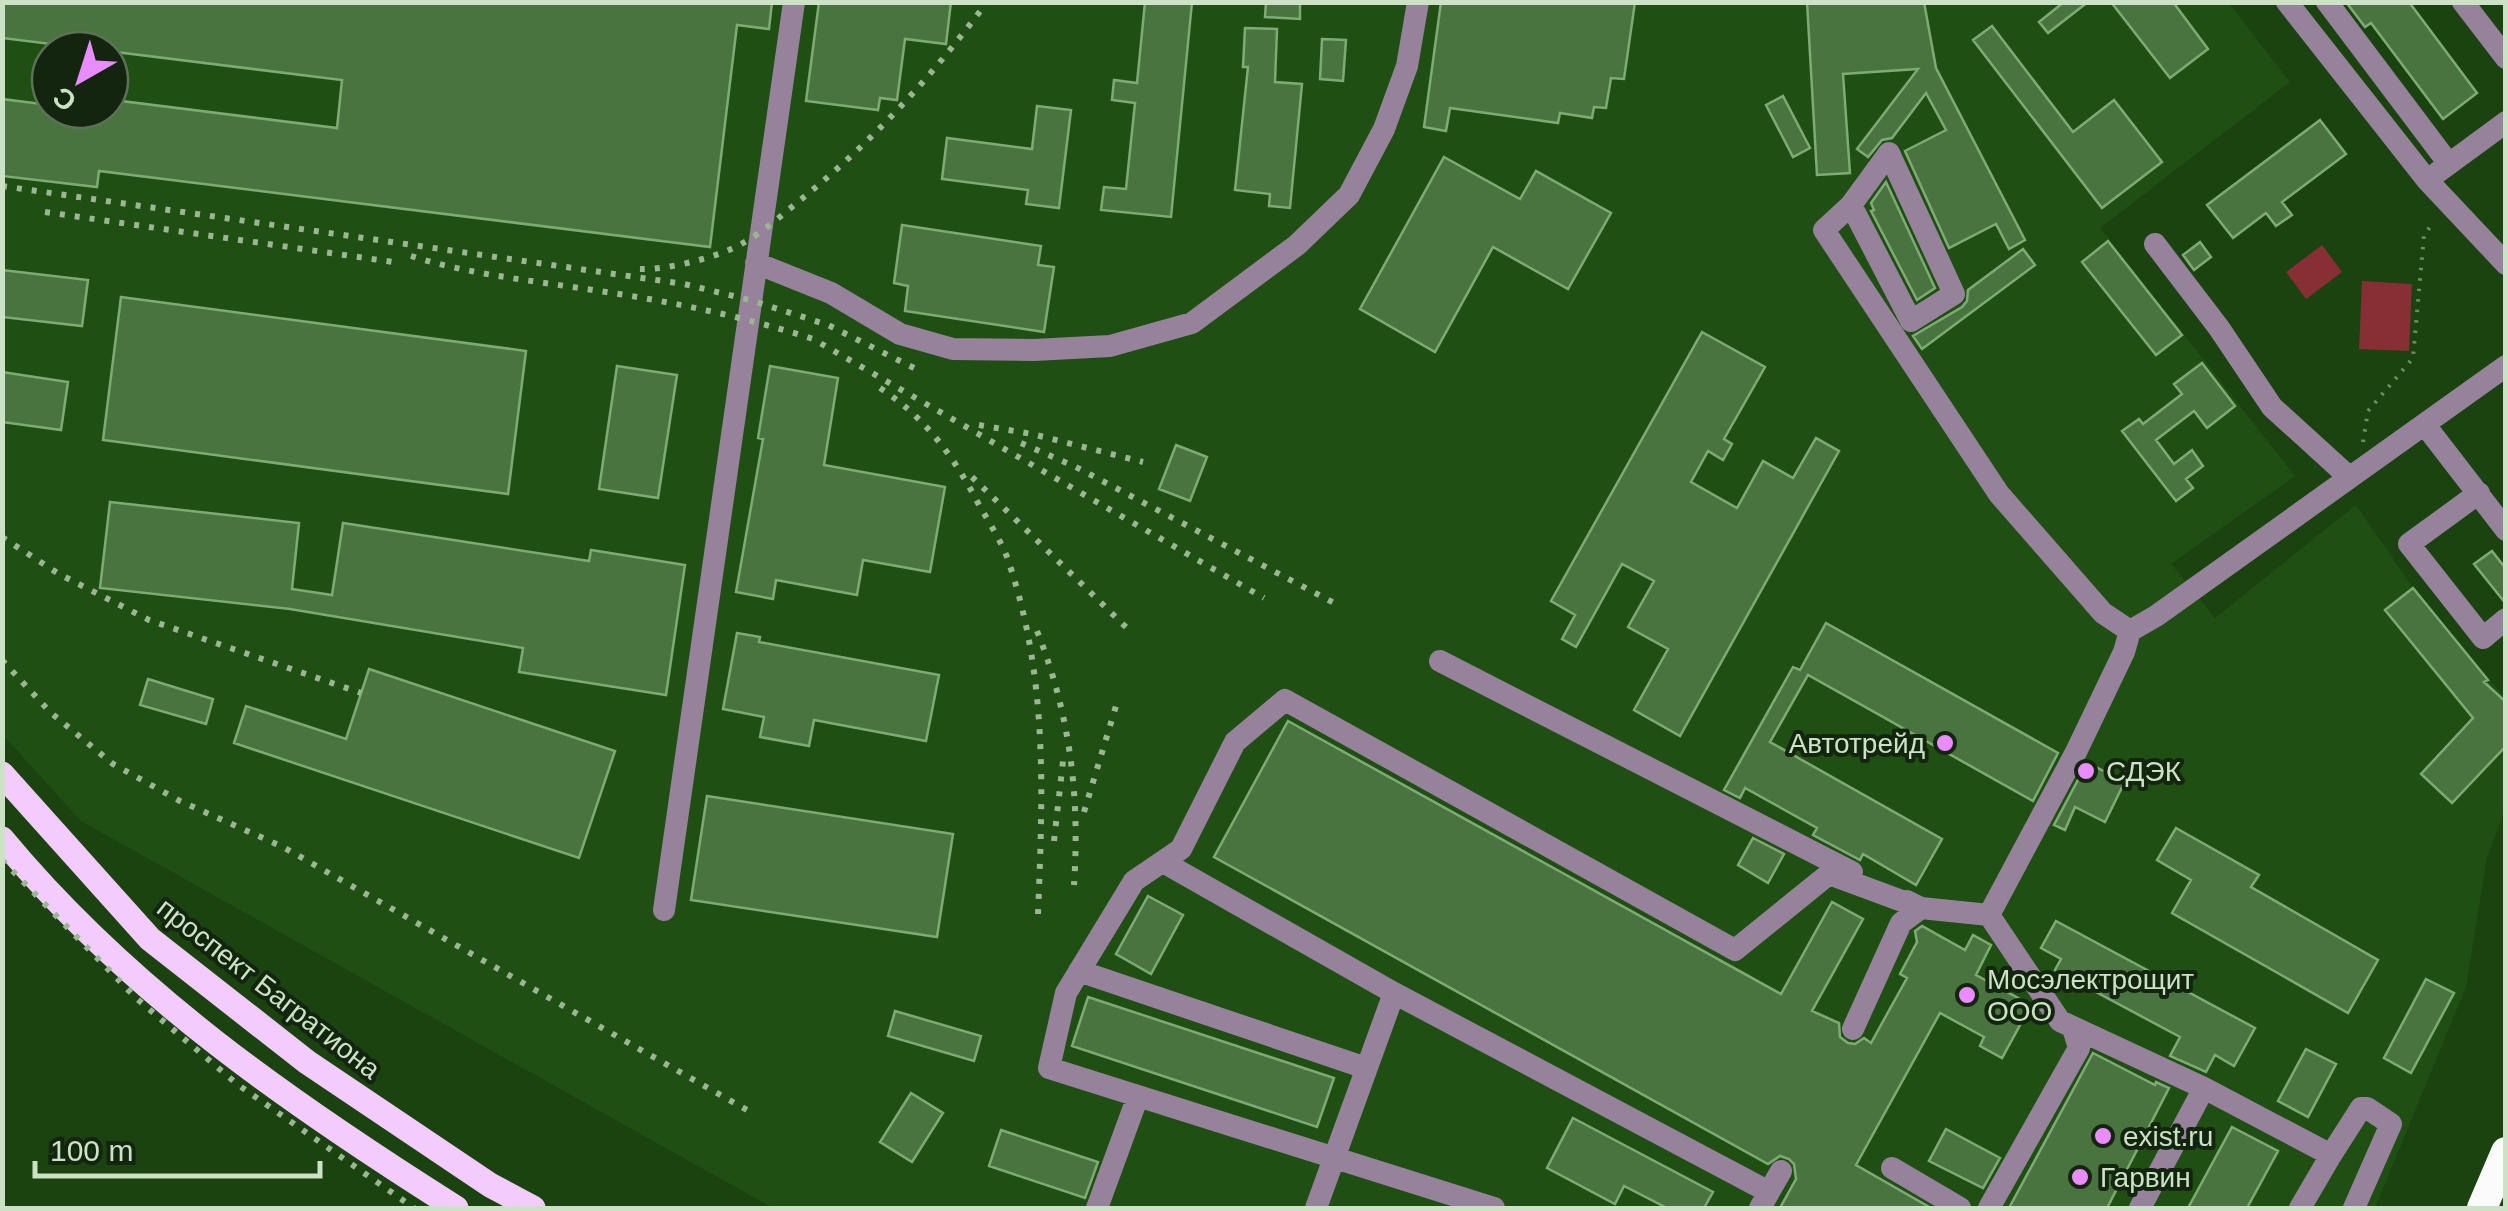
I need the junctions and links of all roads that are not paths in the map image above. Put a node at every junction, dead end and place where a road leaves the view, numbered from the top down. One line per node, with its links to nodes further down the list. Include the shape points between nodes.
1 (794, 2): 12 (street)
2 (1418, 2): 12 (street, via 1408,66 1349,195 1297,245 1192,323 1110,346 953,349 900,334 831,292)
3 (2287, 2): 9 (street)
4 (2327, 2): 8 (street)
5 (2463, 2): 6 (street)
6 (2506, 58)
7 (2506, 122): 8 (street)
8 (2449, 164): 9 (street)
9 (2427, 180): 13 (street)
10 (1851, 204): 10 (street, via 1888,153 1954,294 1910,320); 20 (street, via 1824,230 1999,494 2103,613)
11 (2155, 244): 16 (street, via 2272,407)
12 (756, 263): 26 (street)
13 (2506, 264)
14 (2506, 366): 15 (street)
15 (2425, 424): 16 (street); 17 (street)
16 (2349, 477): 20 (street)
17 (2479, 492): 18 (street); 19 (street, via 2409,544 2483,638)
18 (2506, 530)
19 (2506, 620)
20 (2130, 631): 27 (street, via 2076,752)
21 (1440, 661): 25 (street)
22 (2, 774): 42 (main road, проспект Багратиона, via 150,938 306,1062)
23 (2, 839): 41 (main road, via 89,930 238,1062)
24 (1163, 862): 25 (street, via 1180,850 1236,742 1285,700 1735,950 1828,874); 28 (street, via 1134,881); 29 (street)
25 (1921, 908): 27 (street); 31 (street, via 1901,924)
26 (664, 910)
27 (1973, 910): 30 (street, via 2010,932 2060,1021)
28 (1079, 972): 32 (street); 34 (street, via 1066,993 1048,1068)
29 (1394, 993): 32 (street); 40 (street)
30 (2073, 1028): 33 (street); 47 (street, via 2079,1048)
31 (1853, 1029)
32 (1366, 1068): 37 (street)
33 (2204, 1088): 36 (street); 48 (street)
34 (1138, 1096): 37 (street); 43 (street)
35 (2506, 1152): 51 (highway)
36 (2330, 1154): 49 (street); 50 (street, via 2361,1108 2392,1124)
37 (1333, 1158): 44 (street); 45 (street)
38 (1892, 1168): 46 (street)
39 (1781, 1170): 40 (street)
40 (1764, 1200)
41 (456, 1208)
42 (533, 1208)
43 (1098, 1208)
44 (1316, 1208)
45 (1494, 1208)
46 (1960, 1208)
47 (1989, 1208)
48 (2140, 1208)
49 (2300, 1208)
50 (2354, 1208)
51 (2482, 1208)

